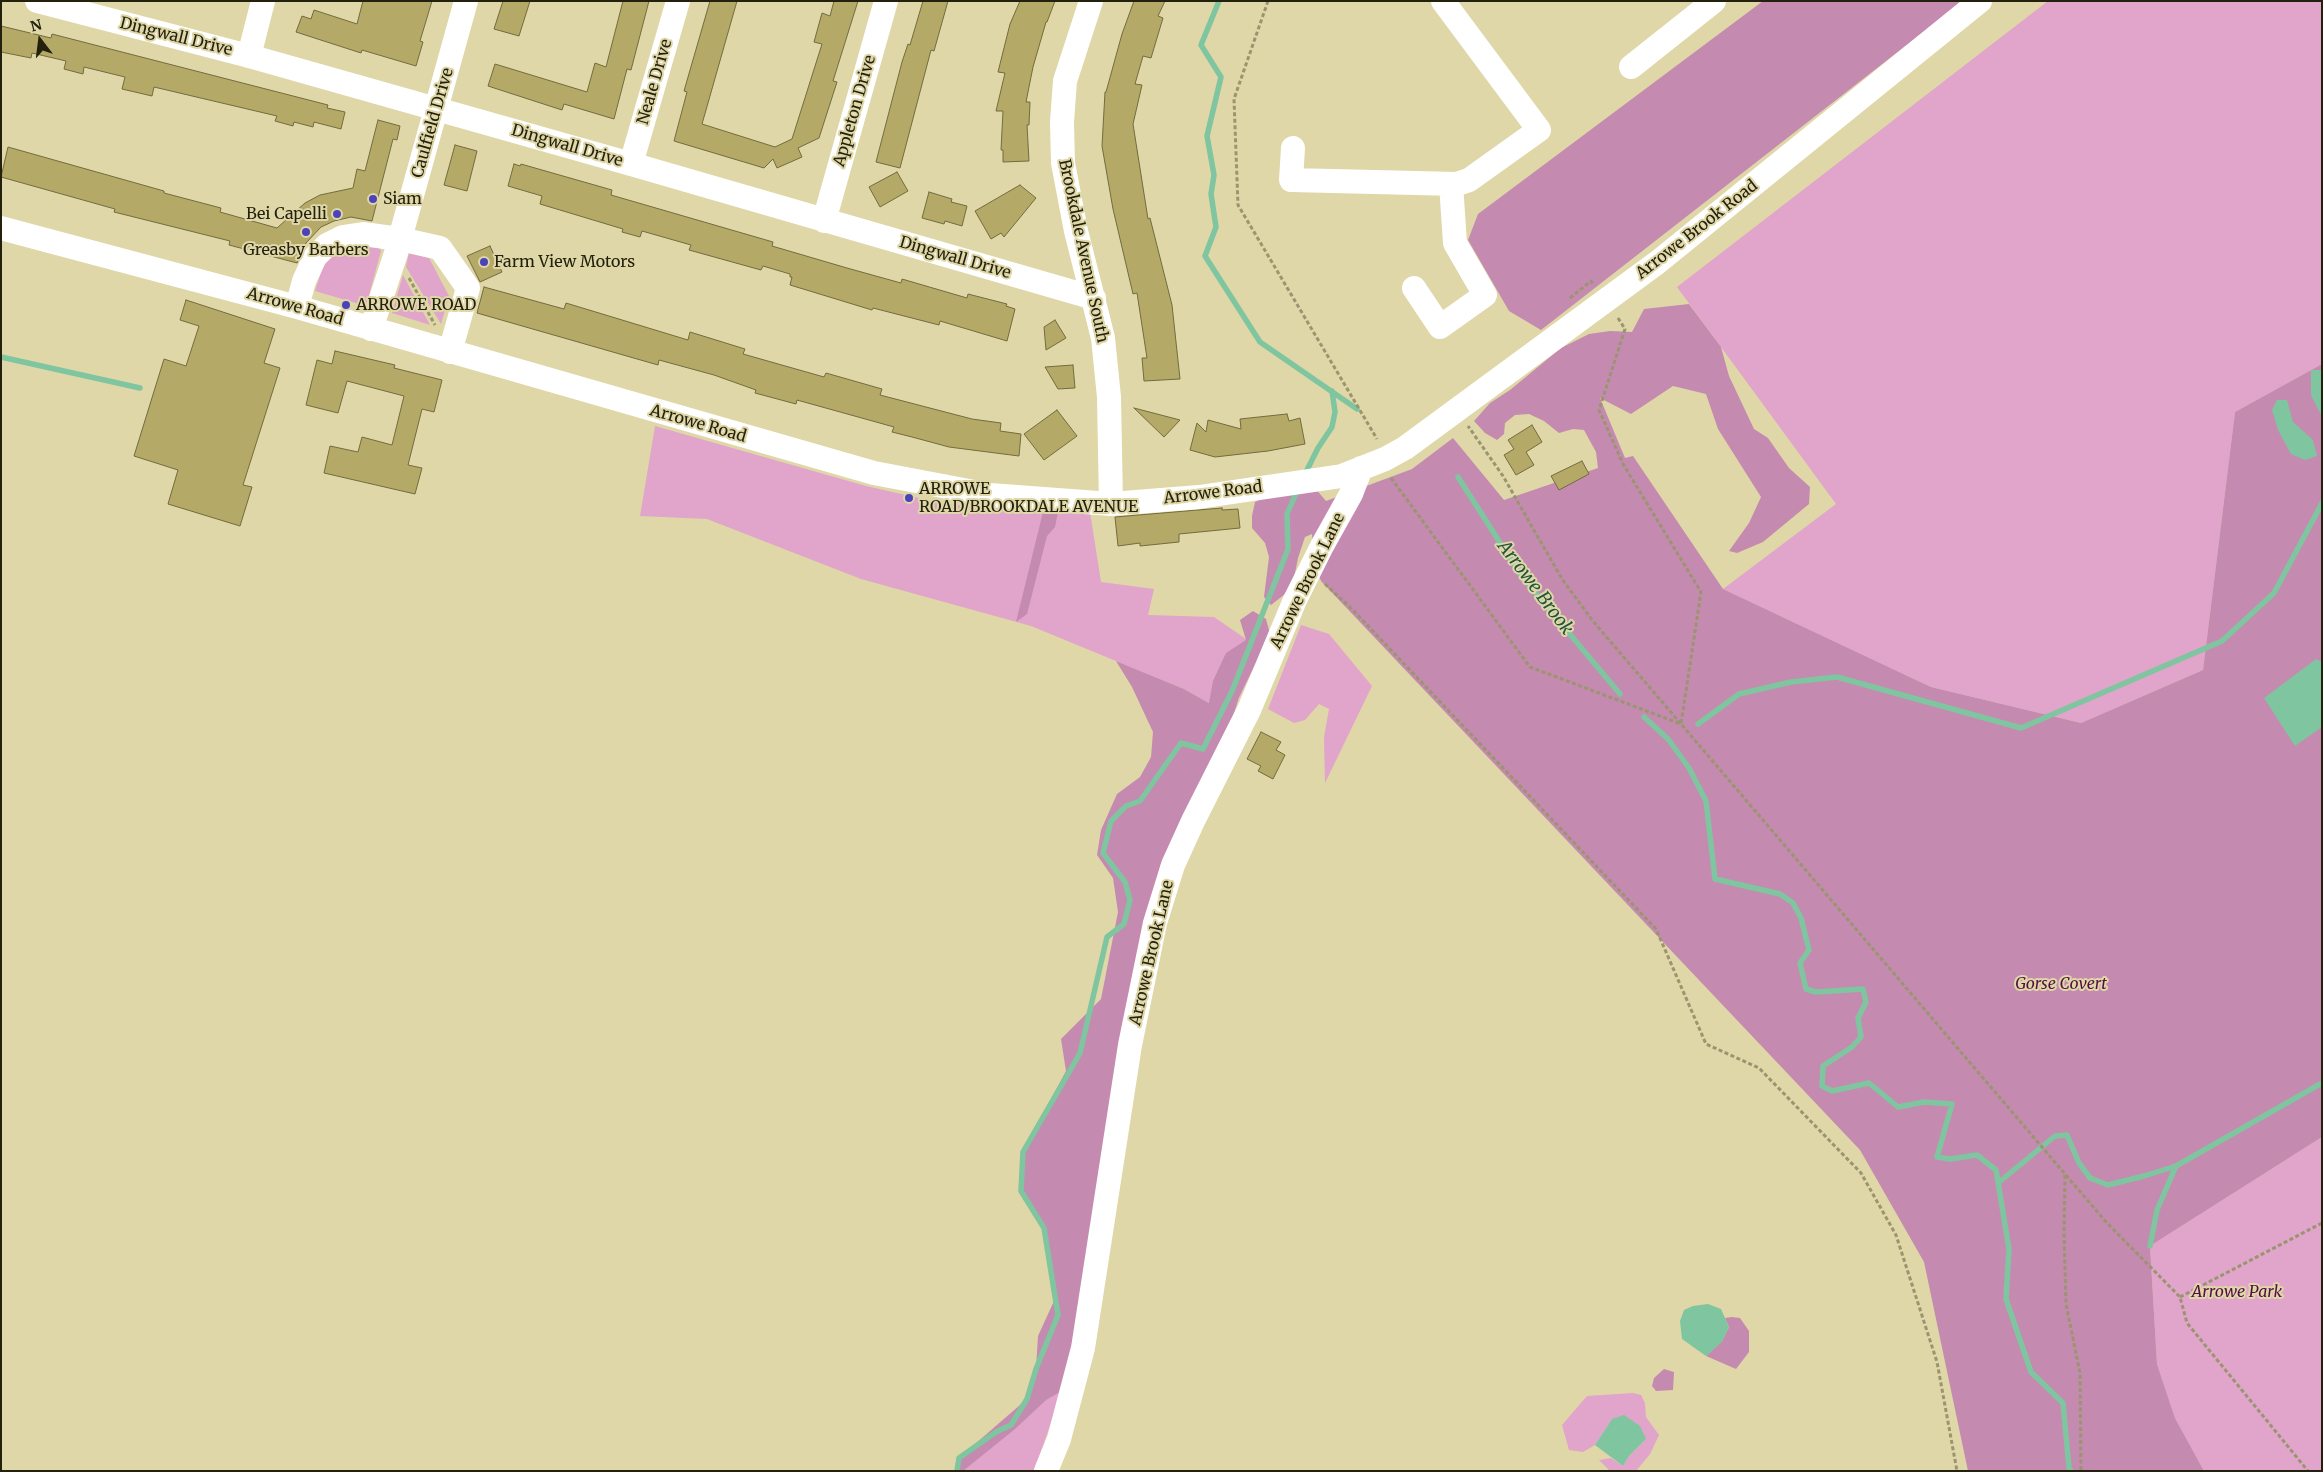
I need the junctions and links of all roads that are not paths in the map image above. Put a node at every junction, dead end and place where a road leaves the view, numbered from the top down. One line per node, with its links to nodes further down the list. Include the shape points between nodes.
1 (263, 1): 10 (street)
2 (466, 1): 12 (street, Caulfield Drive)
3 (678, 1): 14 (street, Neale Drive)
4 (886, 1): 16 (street, Appleton Drive)
5 (1091, 1): 20 (street, Brookdale Avenue South, via 1065,81 1062,122 1065,172 1076,231)
6 (1443, 1): 15 (street, via 1539,130 1469,180)
7 (1714, 1): 11 (street)
8 (1980, 1): 24 (street, Arrowe Brook Road, via 1658,262)
9 (50, 3): 10 (street, Dingwall Drive)
10 (248, 56): 12 (street, Dingwall Drive)
11 (1631, 67)
12 (437, 109): 14 (street, Dingwall Drive); 18 (street, Caulfield Drive)
13 (1293, 148): 15 (street, via 1291,180)
14 (632, 164): 16 (street, Dingwall Drive)
15 (1451, 184): 19 (street, via 1455,243 1485,296 1440,327)
16 (824, 221): 20 (street, Dingwall Drive)
17 (1, 228): 21 (street, Arrowe Road)
18 (398, 246): 21 (street, via 363,234 327,244 314,257); 22 (street, Caulfield Drive); 23 (street, via 440,248 468,288)
19 (1414, 288)
20 (1094, 298): 26 (street, Brookdale Avenue South, via 1103,338 1109,397)
21 (297, 308): 22 (street, Arrowe Road)
22 (371, 329): 23 (street, Arrowe Road)
23 (450, 352): 26 (street, Arrowe Road, via 874,473 990,495)
24 (1405, 448): 25 (street, Arrowe Road)
25 (1373, 458): 26 (street, Arrowe Road, via 1342,476 1200,497); 27 (street, Arrowe Brook Lane, via 1295,600 1249,710 1173,865 1155,923 1130,1045 1083,1348)
26 (1111, 504)
27 (1046, 1471)

